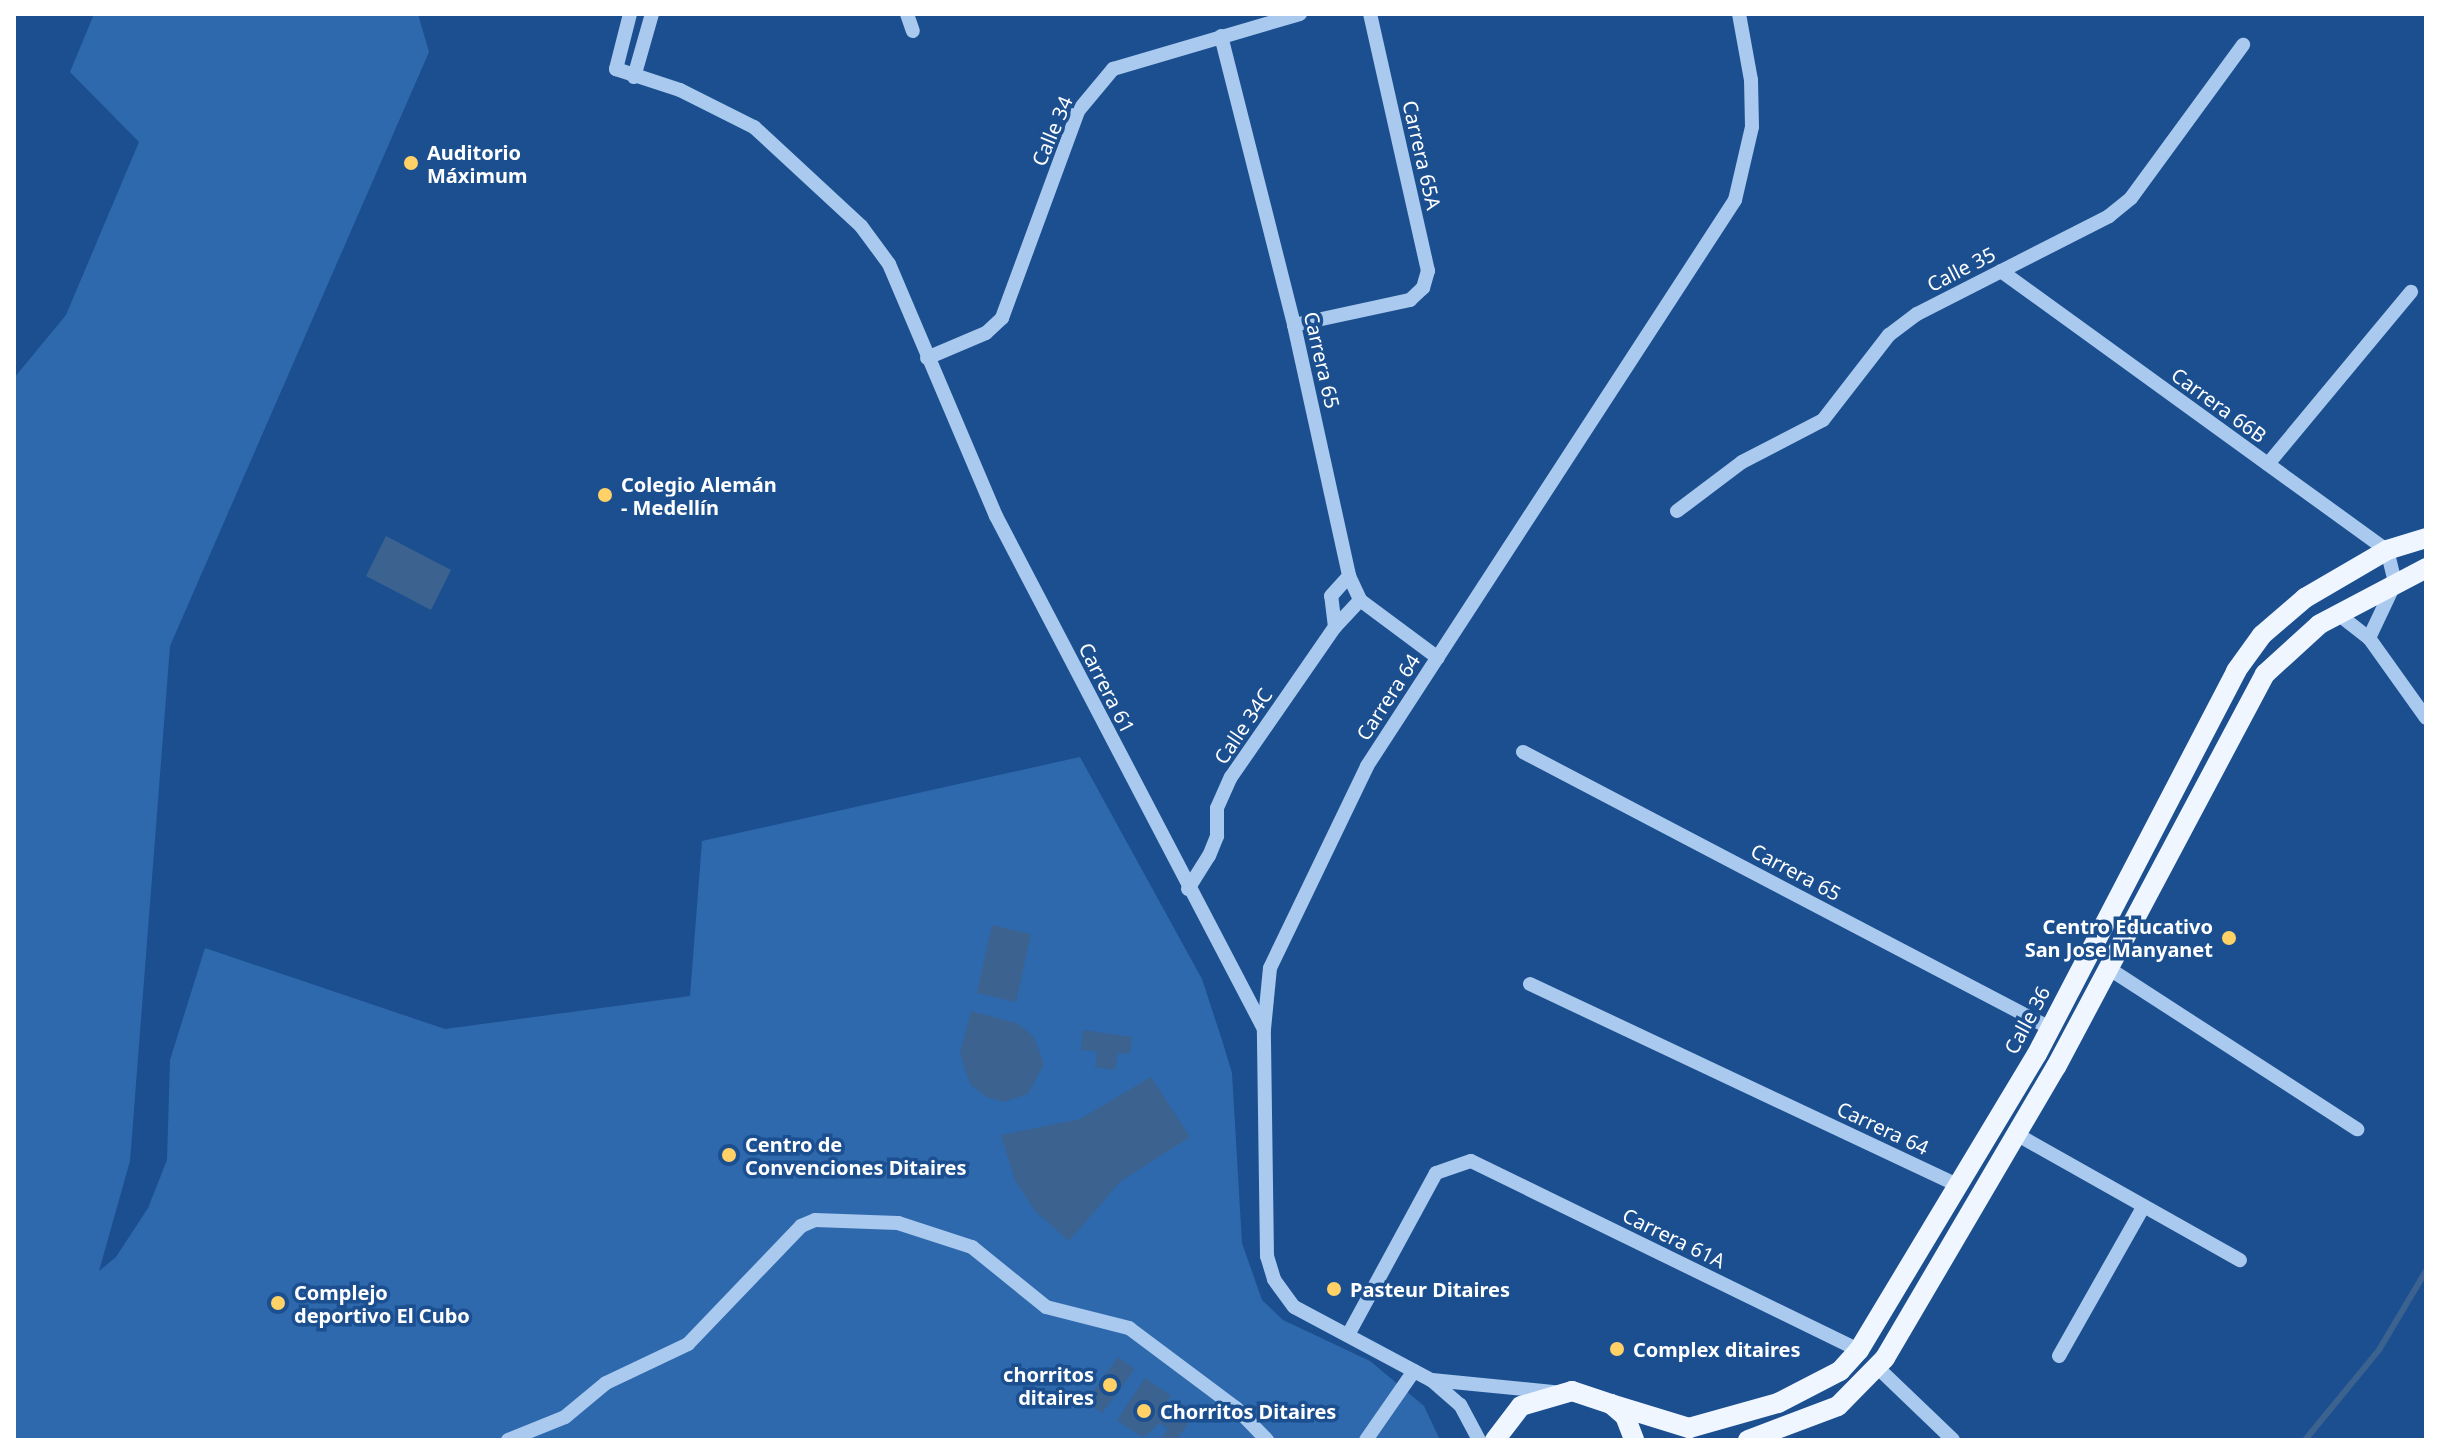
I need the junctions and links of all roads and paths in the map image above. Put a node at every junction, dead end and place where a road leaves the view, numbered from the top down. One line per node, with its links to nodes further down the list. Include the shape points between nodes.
1 (630, 14): 10 (street, Carrera 61, via 616,69)
2 (652, 14): 10 (street)
3 (907, 14): 7 (street)
4 (1300, 14): 8 (street, Calle 34)
5 (1370, 14): 13 (street, Carrera 65A, via 1428,271 1423,288 1410,300)
6 (1739, 14): 26 (street, Carrera 64, via 1751,80 1752,127 1735,200)
7 (913, 31)
8 (1221, 36): 13 (street, Carrera 65); 14 (street, Calle 34, via 1137,59 1113,69 1096,87 1078,111 1002,318 986,333)
9 (2243, 45): 11 (street, Calle 35, via 2131,198 2109,216)
10 (634, 77): 14 (street, Carrera 61, via 729,111 787,154 861,226 889,264)
11 (2001, 271): 15 (street, Carrera 66B); 16 (street, Calle 35, via 1917,314 1889,335 1823,420 1742,462)
12 (2411, 292): 15 (street)
13 (1294, 325): 20 (street, Carrera 65)
14 (927, 358): 29 (street, Carrera 61, via 996,516)
15 (2268, 464): 18 (street, Carrera 66B)
16 (1677, 511)
17 (2426, 538): 18 (main road, Calle 36)
18 (2387, 550): 21 (street); 32 (main road, Calle 36, via 2305,598 2262,635 2236,671)
19 (2426, 568): 21 (main road)
20 (1349, 576): 22 (street, Carrera 65); 24 (street, via 1331,596)
21 (2395, 583): 23 (main road); 25 (street)
22 (1360, 600): 24 (street, Calle 34C); 26 (street, Carrera 65)
23 (2338, 614): 25 (street); 30 (main road, via 2287,649 2247,700)
24 (1335, 627): 29 (street, Calle 34C, via 1231,777 1217,808 1217,836)
25 (2369, 638): 27 (street)
26 (1438, 658): 33 (street, Carrera 64, via 1367,766 1288,923 1270,968)
27 (2426, 718)
28 (1523, 752): 32 (street, Carrera 65)
29 (1188, 889): 33 (street, Carrera 61)
30 (2108, 968): 34 (street); 35 (main road)
31 (1530, 984): 36 (street, Carrera 64)
32 (2050, 1028): 36 (main road, Calle 36)
33 (1264, 1029): 39 (street, Carrera 64, via 1267,1256 1274,1279 1294,1307)
34 (2357, 1129)
35 (2016, 1134): 37 (street); 42 (main road)
36 (1958, 1185): 40 (main road, Calle 36)
37 (2144, 1206): 38 (street); 41 (street)
38 (2240, 1260)
39 (1348, 1335): 40 (street, Carrera 61A, via 1436,1173 1471,1161); 43 (street, Carrera 64)
40 (1859, 1350): 46 (main road, Calle 36, via 1840,1371 1812,1389 1689,1428)
41 (2059, 1356)
42 (1877, 1367): 53 (main road, via 1838,1406); 54 (street)
43 (1414, 1371): 44 (street, Carrera 64); 49 (street)
44 (1431, 1380): 45 (street, Carrera 64); 50 (street, Carrera 64, via 1460,1405)
45 (1556, 1392): 46 (main road, Calle 36, via 1589,1394); 51 (main road, via 1521,1406)
46 (1611, 1404): 52 (main road, via 1625,1416)
47 (513, 1438): 48 (street, via 565,1417 606,1383 688,1344 801,1226 815,1220 898,1223 972,1247 1046,1307 1129,1328 1236,1408)
48 (1267, 1440)
49 (1366, 1440)
50 (1479, 1440)
51 (1495, 1440)
52 (1634, 1440)
53 (1748, 1440)
54 (1953, 1440)

